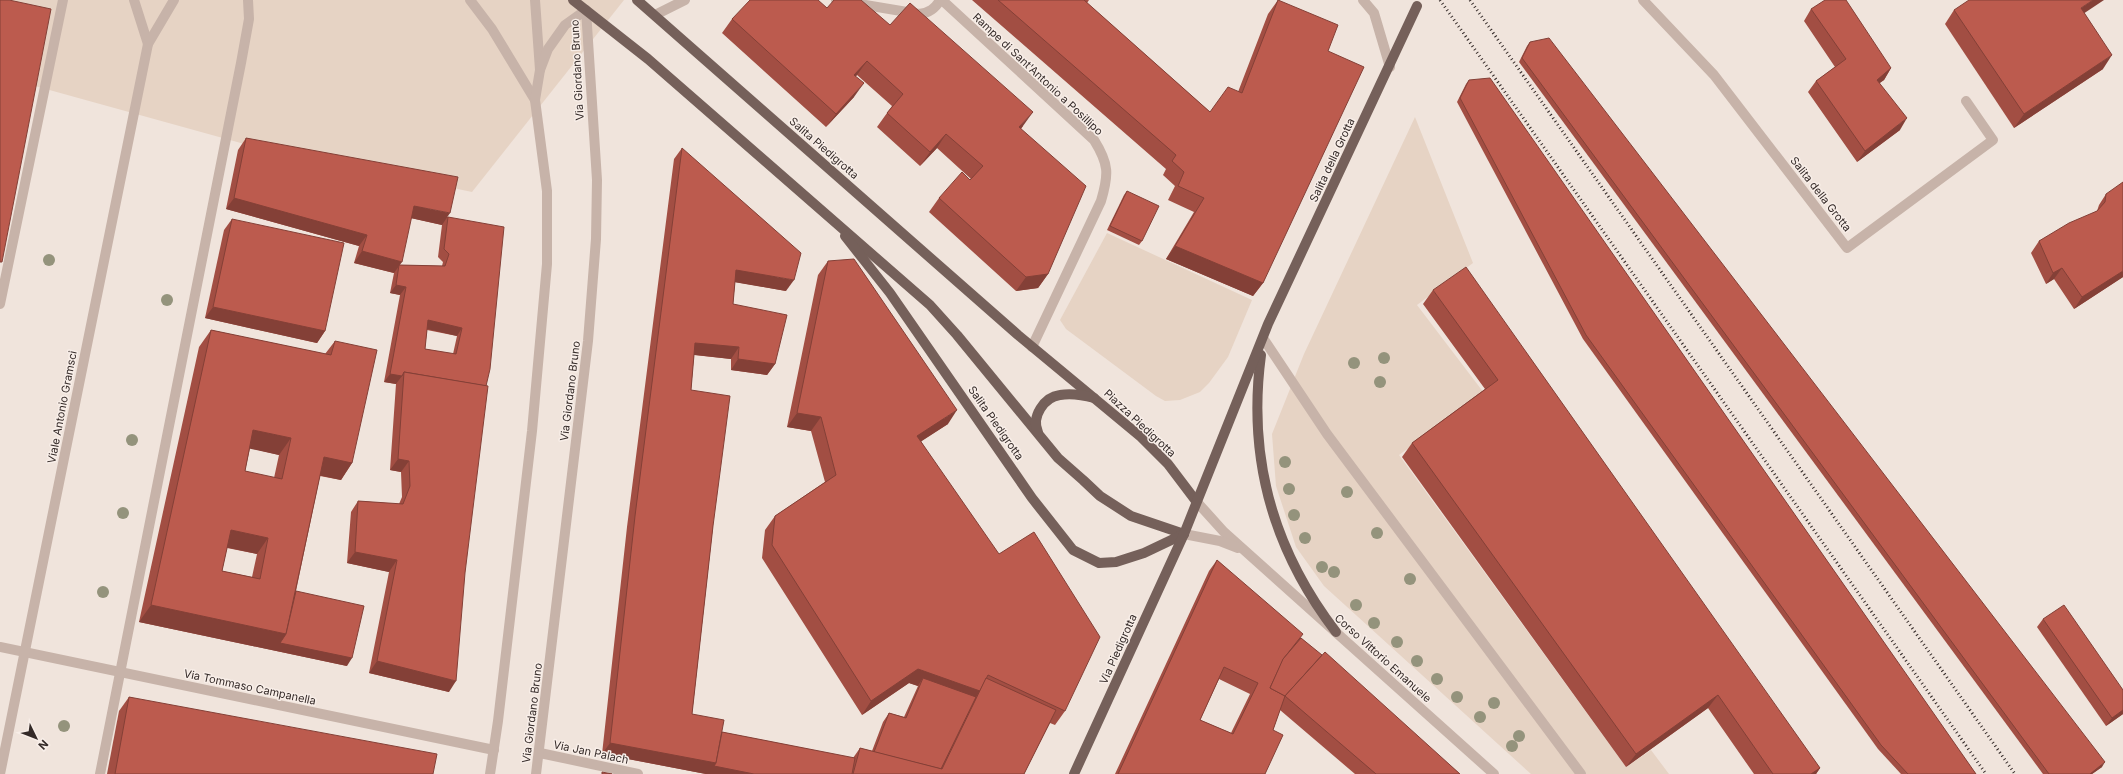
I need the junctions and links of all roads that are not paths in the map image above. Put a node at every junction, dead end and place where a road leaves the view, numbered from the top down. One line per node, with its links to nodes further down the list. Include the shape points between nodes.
1 (63, 0): 23 (street)
2 (134, 0): 17 (street)
3 (174, 0): 17 (street)
4 (248, 0): 34 (street, via 249,19)
5 (470, 0): 20 (street, via 492,29)
6 (534, 0): 19 (street)
7 (573, 0): 15 (main road, Salita Piedigrotta)
8 (637, 0): 16 (main road, Salita Piedigrotta)
9 (685, 0): 16 (street)
10 (836, 0): 11 (street, Rampe di Sant'Antonio a Posillipo, via 919,14 928,13)
11 (941, 0): 25 (street, Rampe di Sant'Antonio a Posillipo, via 1094,140 1104,155 1107,179 1102,201)
12 (1363, 0): 18 (street, via 1374,13)
13 (1643, 0): 21 (street, Salita della Grotta, via 1714,75 1847,248 1993,140)
14 (1417, 6): 18 (main road, Salita della Grotta)
15 (586, 10): 19 (street, via 559,32 548,49); 22 (main road, Salita Piedigrotta, via 606,24); 36 (street, Via Giordano Bruno, via 596,180 594,276)
16 (655, 15): 25 (main road, Salita Piedigrotta)
17 (148, 44): 33 (street, Viale Antonio Gramsci)
18 (1390, 67): 24 (main road, Salita della Grotta)
19 (540, 70): 20 (street)
20 (535, 100): 35 (street, via 547,191 547,264 532,431)
21 (1966, 101)
22 (828, 214): 27 (main road, Salita Piedigrotta, via 930,305); 29 (main road, Salita Piedigrotta, via 890,293 1032,498 1073,550 1099,563 1116,562 1144,553)
23 (0, 304)
24 (1263, 338): 28 (main road, Via Piedigrotta); 31 (main road, via 1257,396 1257,428 1270,506 1298,574); 44 (street, via 1327,434)
25 (1032, 347): 26 (main road, Piazza Piedigrotta)
26 (1098, 400): 27 (main road, via 1071,394 1055,396 1038,411 1036,424); 28 (main road, Piazza Piedigrotta, via 1157,452)
27 (1040, 435): 29 (main road, Salita Piedigrotta, via 1058,458 1119,509 1145,522)
28 (1196, 501): 29 (main road, Via Piedigrotta); 30 (street, Piazza Piedigrotta, via 1216,524)
29 (1184, 534): 30 (street, Salita Piedigrotta, via 1233,546); 42 (main road, Via Piedigrotta)
30 (1256, 560): 31 (street, Corso Vittorio Emanuele)
31 (1336, 632): 43 (street, Corso Vittorio Emanuele)
32 (0, 647): 33 (street, Via Tommaso Campanella)
33 (25, 653): 34 (street, Via Tommaso Campanella); 37 (street, Viale Antonio Gramsci)
34 (122, 672): 35 (street, Via Tommaso Campanella); 38 (street)
35 (494, 750): 39 (street)
36 (540, 753): 40 (street, Via Giordano Bruno); 41 (street, Via Jan Palach)
37 (0, 774)
38 (100, 774)
39 (490, 774)
40 (536, 774)
41 (638, 774)
42 (1074, 774)
43 (1494, 774)
44 (1581, 774)

